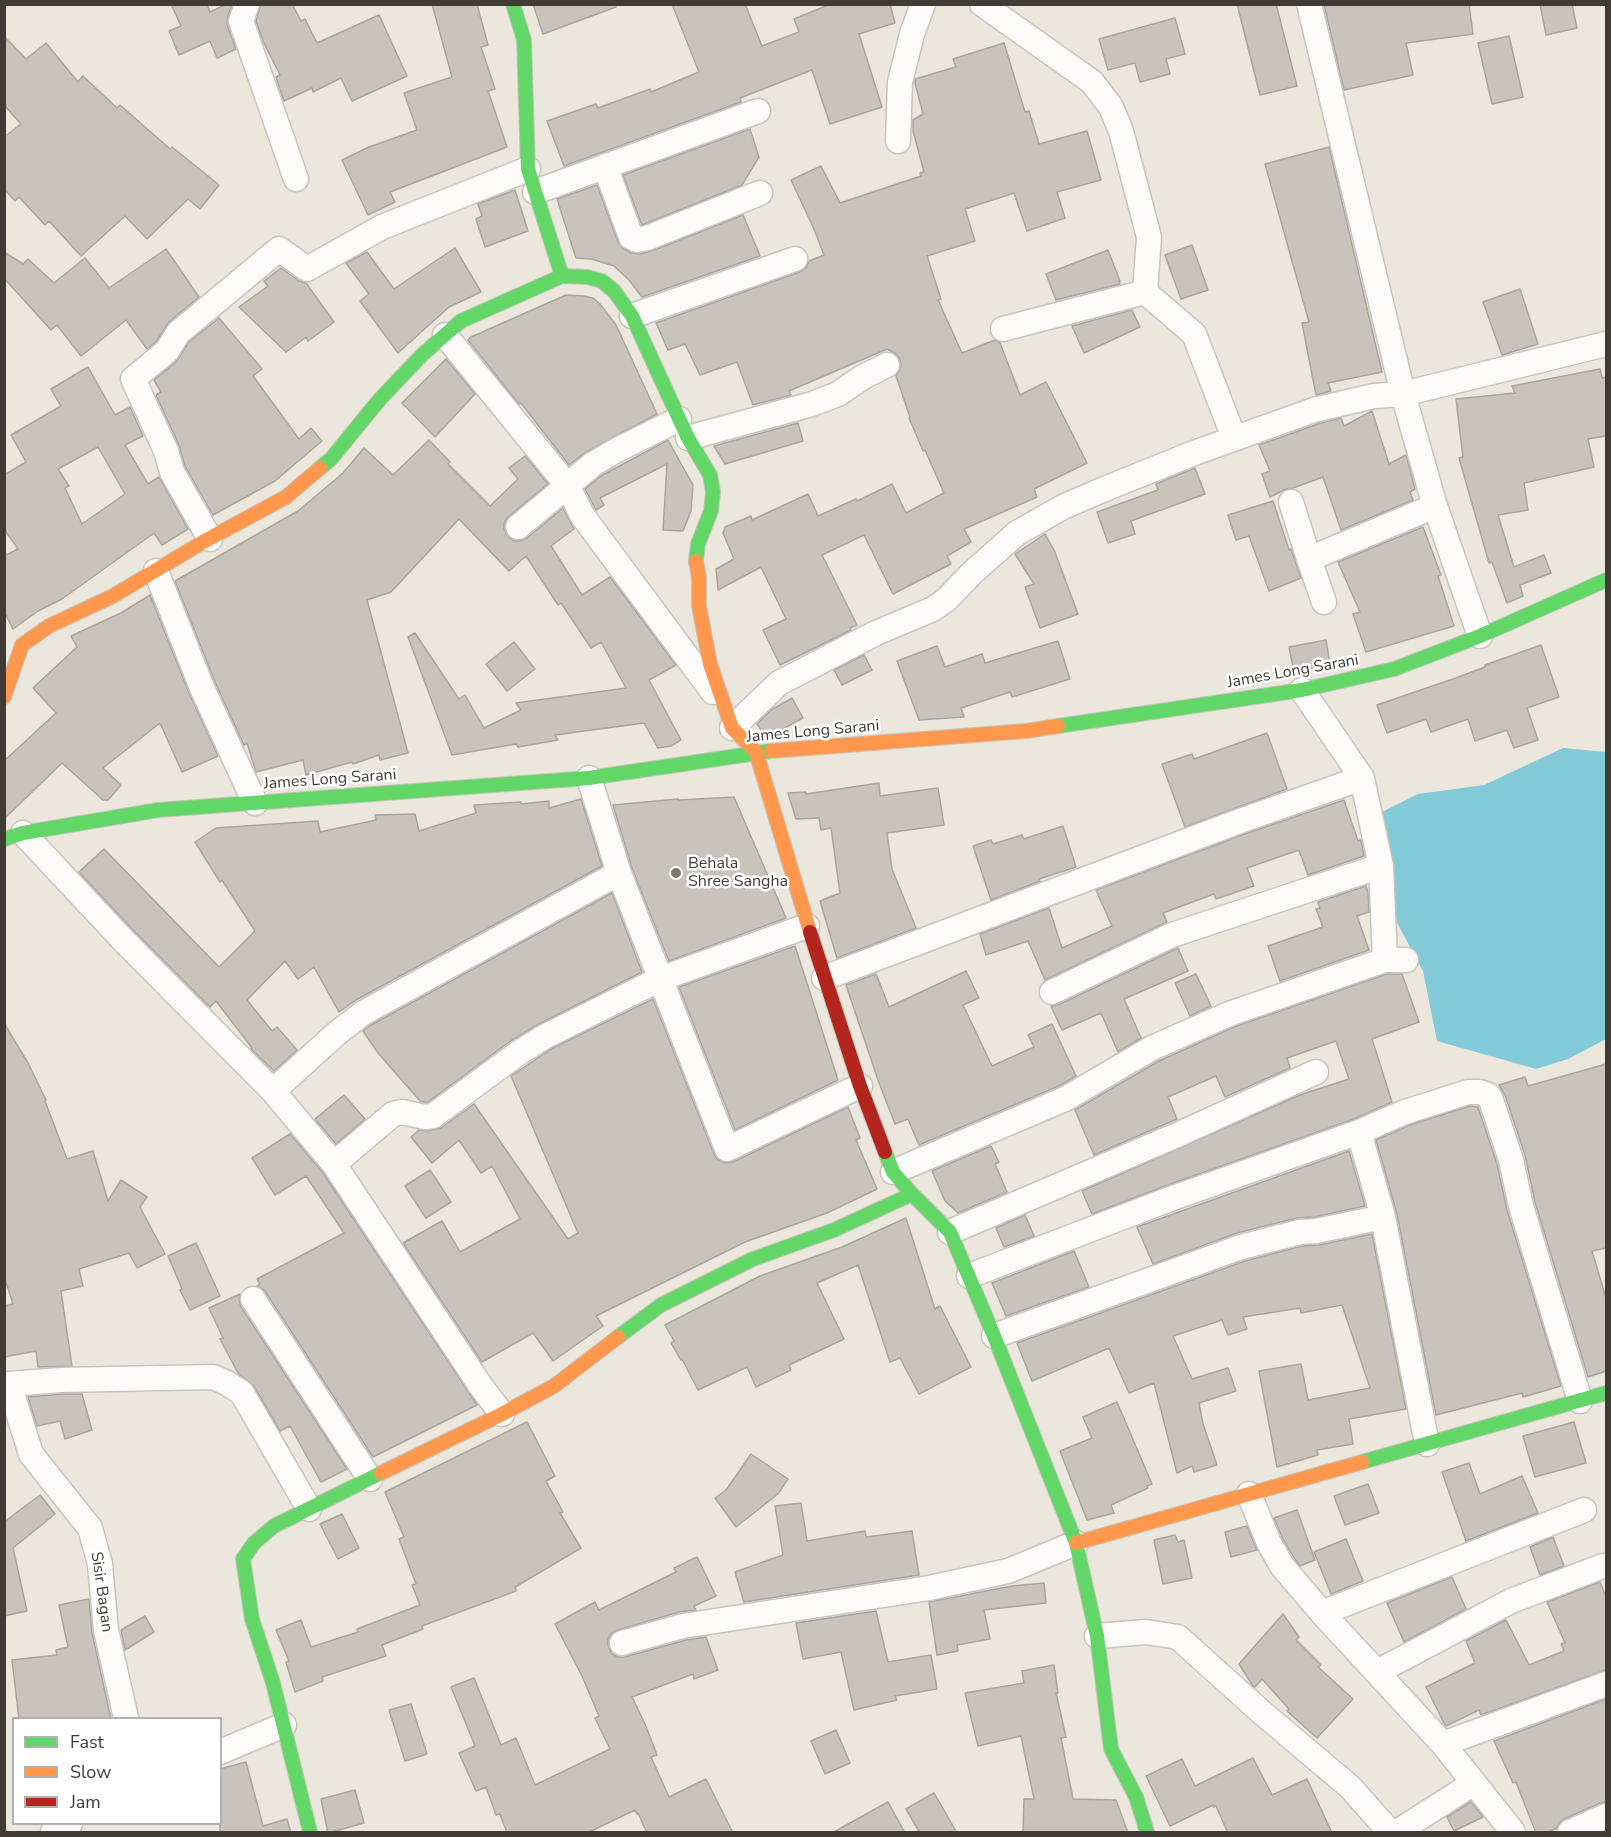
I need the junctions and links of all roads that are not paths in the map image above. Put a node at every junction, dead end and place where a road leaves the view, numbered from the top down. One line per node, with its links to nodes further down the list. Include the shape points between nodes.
1 (247, 4): 9 (street, via 241,21)
2 (513, 4): 10 (street, via 524,39)
3 (923, 4): 7 (street, via 900,81)
4 (982, 4): 14 (street, via 1092,82 1111,107 1149,237)
5 (1310, 4): 20 (street)
6 (758, 111): 8 (street)
7 (898, 141)
8 (605, 166): 10 (street); 11 (street, via 631,237 637,240)
9 (296, 179)
10 (532, 181): 13 (street); 27 (street, via 382,227 307,269 279,249 178,333 167,351 133,379 172,472)
11 (760, 193)
12 (795, 259): 15 (street)
13 (562, 276): 15 (street, via 602,281); 17 (street, via 461,321)
14 (1145, 292): 16 (street); 22 (street, via 1194,334)
15 (632, 316): 21 (street)
16 (1003, 329)
17 (445, 335): 23 (street); 27 (street, via 380,399 331,459 286,497)
18 (1606, 344): 20 (street)
19 (887, 365): 21 (street, via 813,404)
20 (1403, 394): 22 (street, via 1374,396 1314,410); 25 (street)
21 (683, 429): 23 (street, via 616,450); 36 (street, via 710,475 711,511 695,558 710,664)
22 (1234, 438): 36 (street, via 1063,507 1017,533 933,609 779,682)
23 (567, 485): 26 (street); 36 (street, via 582,516)
24 (1291, 502): 28 (street)
25 (1435, 506): 28 (street); 32 (street)
26 (518, 527)
27 (210, 538): 29 (street)
28 (1309, 559): 31 (street)
29 (156, 571): 33 (street); 40 (street, via 202,688)
30 (1606, 580): 32 (street, James Long Sarani)
31 (1324, 602)
32 (1480, 636): 34 (street, James Long Sarani, via 1394,669)
33 (11, 648): 35 (street)
34 (1302, 690): 37 (street, James Long Sarani, via 1026,731); 39 (street)
35 (4, 697)
36 (729, 718): 37 (street)
37 (756, 752): 38 (street, James Long Sarani); 44 (street)
38 (589, 777): 40 (street, James Long Sarani); 43 (street)
39 (1362, 778): 42 (street); 45 (street)
40 (255, 802): 41 (street, James Long Sarani, via 158,810)
41 (14, 836): 50 (street)
42 (1381, 866): 47 (street, via 1172,935); 53 (street, via 1396,960 1229,1014 1152,1048 1065,1099)
43 (619, 873): 46 (street); 50 (street, via 363,1013)
44 (807, 926): 45 (street); 46 (street)
45 (824, 978): 49 (street)
46 (660, 979): 49 (street, via 727,1149); 52 (street, via 544,1037 433,1116 393,1114)
47 (1052, 992)
48 (1316, 1072): 56 (street)
49 (860, 1086): 53 (street)
50 (273, 1091): 52 (street)
51 (1359, 1132): 55 (street); 57 (street); 62 (street, via 1468,1092 1488,1095 1511,1160 1521,1206)
52 (334, 1164): 63 (street)
53 (893, 1172): 54 (street)
54 (912, 1194): 56 (street); 63 (street, via 834,1230 753,1259 661,1305 554,1386)
55 (1383, 1217): 59 (street, via 1241,1247); 64 (street)
56 (950, 1232): 57 (street)
57 (969, 1276): 59 (street)
58 (253, 1299): 65 (street)
59 (994, 1336): 69 (street)
60 (7, 1385): 67 (street, via 213,1377 242,1393); 76 (street, Sisir Bagan, via 31,1454 90,1528 100,1564 106,1630)
61 (1606, 1394): 62 (street)
62 (1580, 1401): 64 (street)
63 (502, 1414): 65 (street)
64 (1426, 1444): 66 (street)
65 (370, 1479): 67 (street)
66 (1249, 1494): 69 (street); 71 (street, via 1275,1556)
67 (309, 1509): 77 (street, via 274,1526 243,1559 252,1618)
68 (1584, 1510): 71 (street)
69 (1076, 1543): 72 (street); 73 (street, via 1008,1571 929,1588 683,1626)
70 (1603, 1566): 74 (street, via 1511,1601)
71 (1322, 1613): 74 (street)
72 (1097, 1636): 85 (street, via 1111,1749 1136,1797); 86 (street, via 1146,1632 1178,1637 1350,1787)
73 (621, 1643)
74 (1377, 1672): 78 (street)
75 (1606, 1684): 78 (street)
76 (126, 1717)
77 (284, 1725): 79 (street); 84 (street)
78 (1443, 1744): 80 (street)
79 (222, 1751)
80 (1474, 1783): 87 (street); 88 (street)
81 (1606, 1816): 89 (street)
82 (68, 1825): 83 (street)
83 (53, 1833)
84 (310, 1833)
85 (1147, 1833)
86 (1390, 1833)
87 (1397, 1833)
88 (1514, 1833)
89 (1570, 1833)

